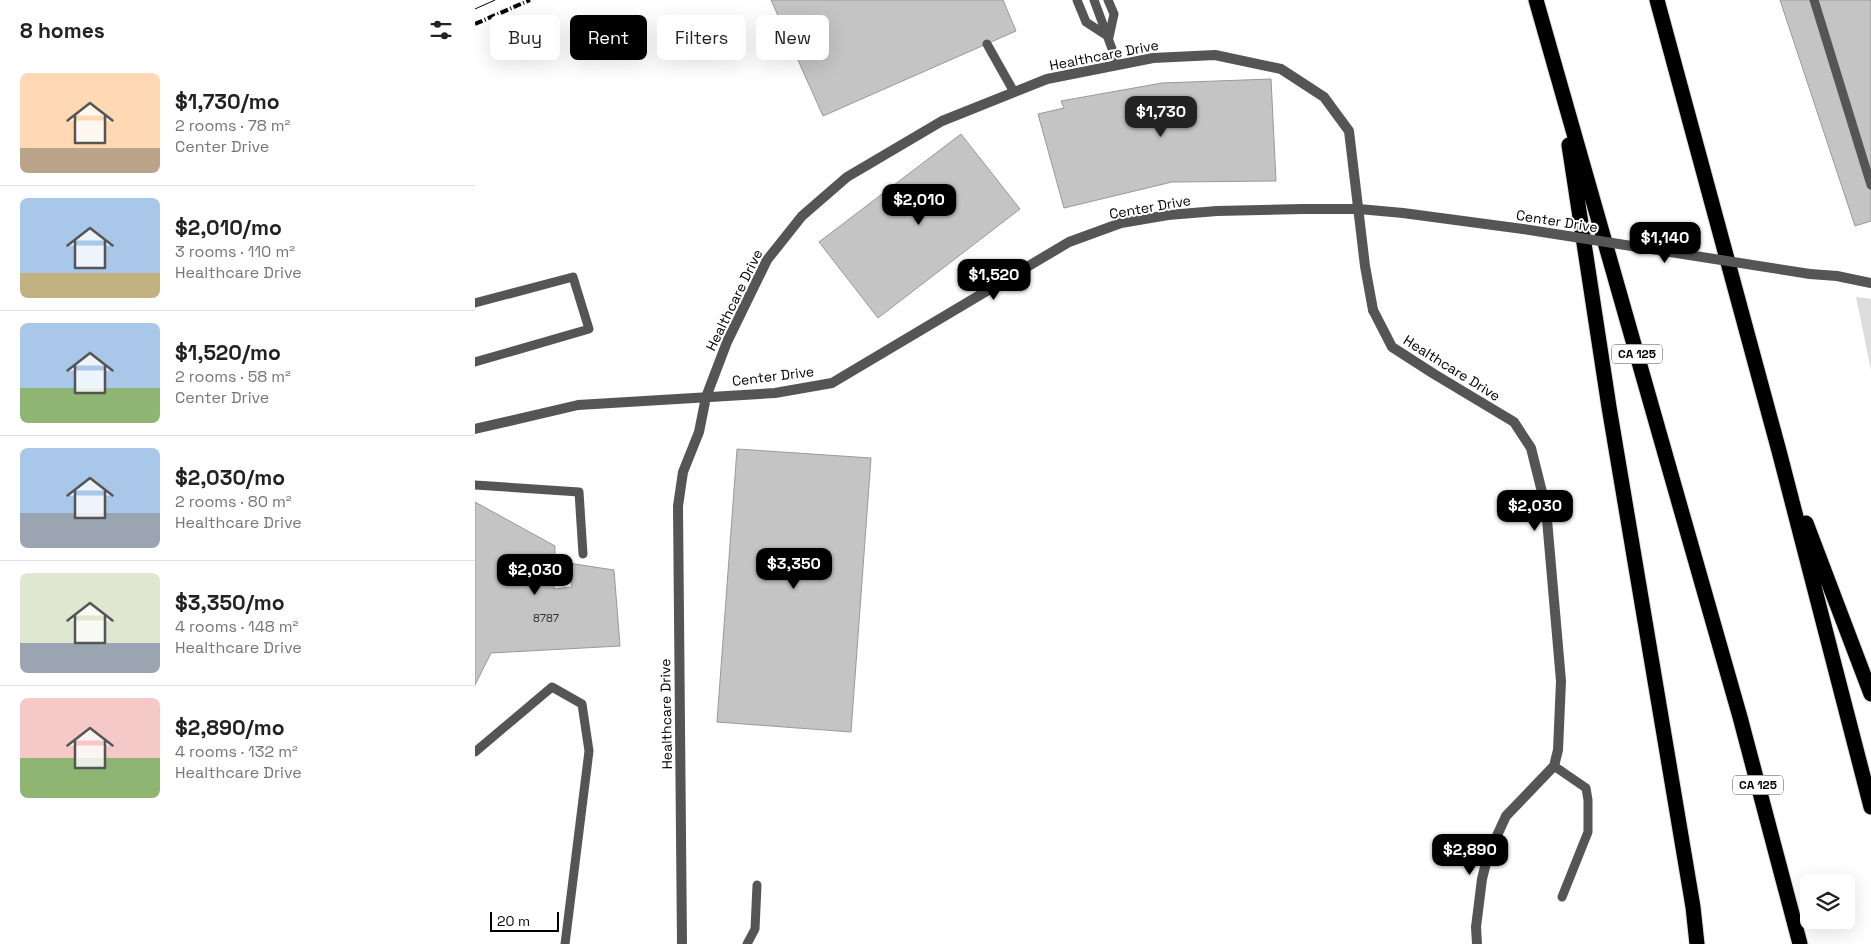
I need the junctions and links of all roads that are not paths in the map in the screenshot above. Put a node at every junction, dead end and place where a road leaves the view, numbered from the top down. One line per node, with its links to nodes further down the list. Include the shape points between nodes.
1 (1077, 0): 7 (lane, via 1086,22)
2 (1094, 0): 7 (lane)
3 (1108, 0): 7 (lane, via 1114,14)
4 (1536, 0): 10 (highway, CA 125)
5 (1657, 0): 19 (highway)
6 (1814, 0): 12 (lane)
7 (1109, 38): 9 (lane)
8 (987, 44): 11 (lane)
9 (1118, 65): 11 (street, Healthcare Drive, via 1047,79); 13 (street, Healthcare Drive, via 1153,58 1215,55 1281,69 1324,98 1349,131)
10 (1559, 82): 28 (highway, via 1609,407); 35 (highway, CA 125, via 1738,708)
11 (1014, 92): 17 (street, Healthcare Drive, via 942,121 847,178 802,216 767,260 727,342)
12 (1871, 186)
13 (1359, 209): 14 (street, Center Drive, bridge, via 1523,229); 17 (street, Center Drive, via 1217,211 1121,223 1069,242 832,383 775,393); 24 (street, Healthcare Drive, via 1373,310 1392,348 1514,422 1531,448 1546,508 1561,681 1558,750)
14 (1871, 283)
15 (475, 303): 16 (lane, via 573,277 589,329)
16 (475, 362)
17 (706, 397): 18 (street, Center Drive, via 579,405); 30 (street, Healthcare Drive, via 699,432 683,472 678,506)
18 (476, 426)
19 (1779, 451): 22 (highway); 25 (highway)
20 (475, 485): 21 (lane, via 579,492)
21 (583, 554)
22 (1871, 694)
23 (475, 752): 29 (lane, via 553,687 582,704 589,750)
24 (1554, 766): 27 (lane, via 1586,788 1588,800 1588,832); 32 (street, via 1506,816 1488,855 1482,879)
25 (1871, 807)
26 (757, 885): 31 (lane, via 755,929)
27 (1562, 897)
28 (1693, 907): 33 (highway); 34 (highway)
29 (567, 943)
30 (682, 944)
31 (747, 944)
32 (1477, 944)
33 (1697, 944)
34 (1702, 944)
35 (1800, 944)

